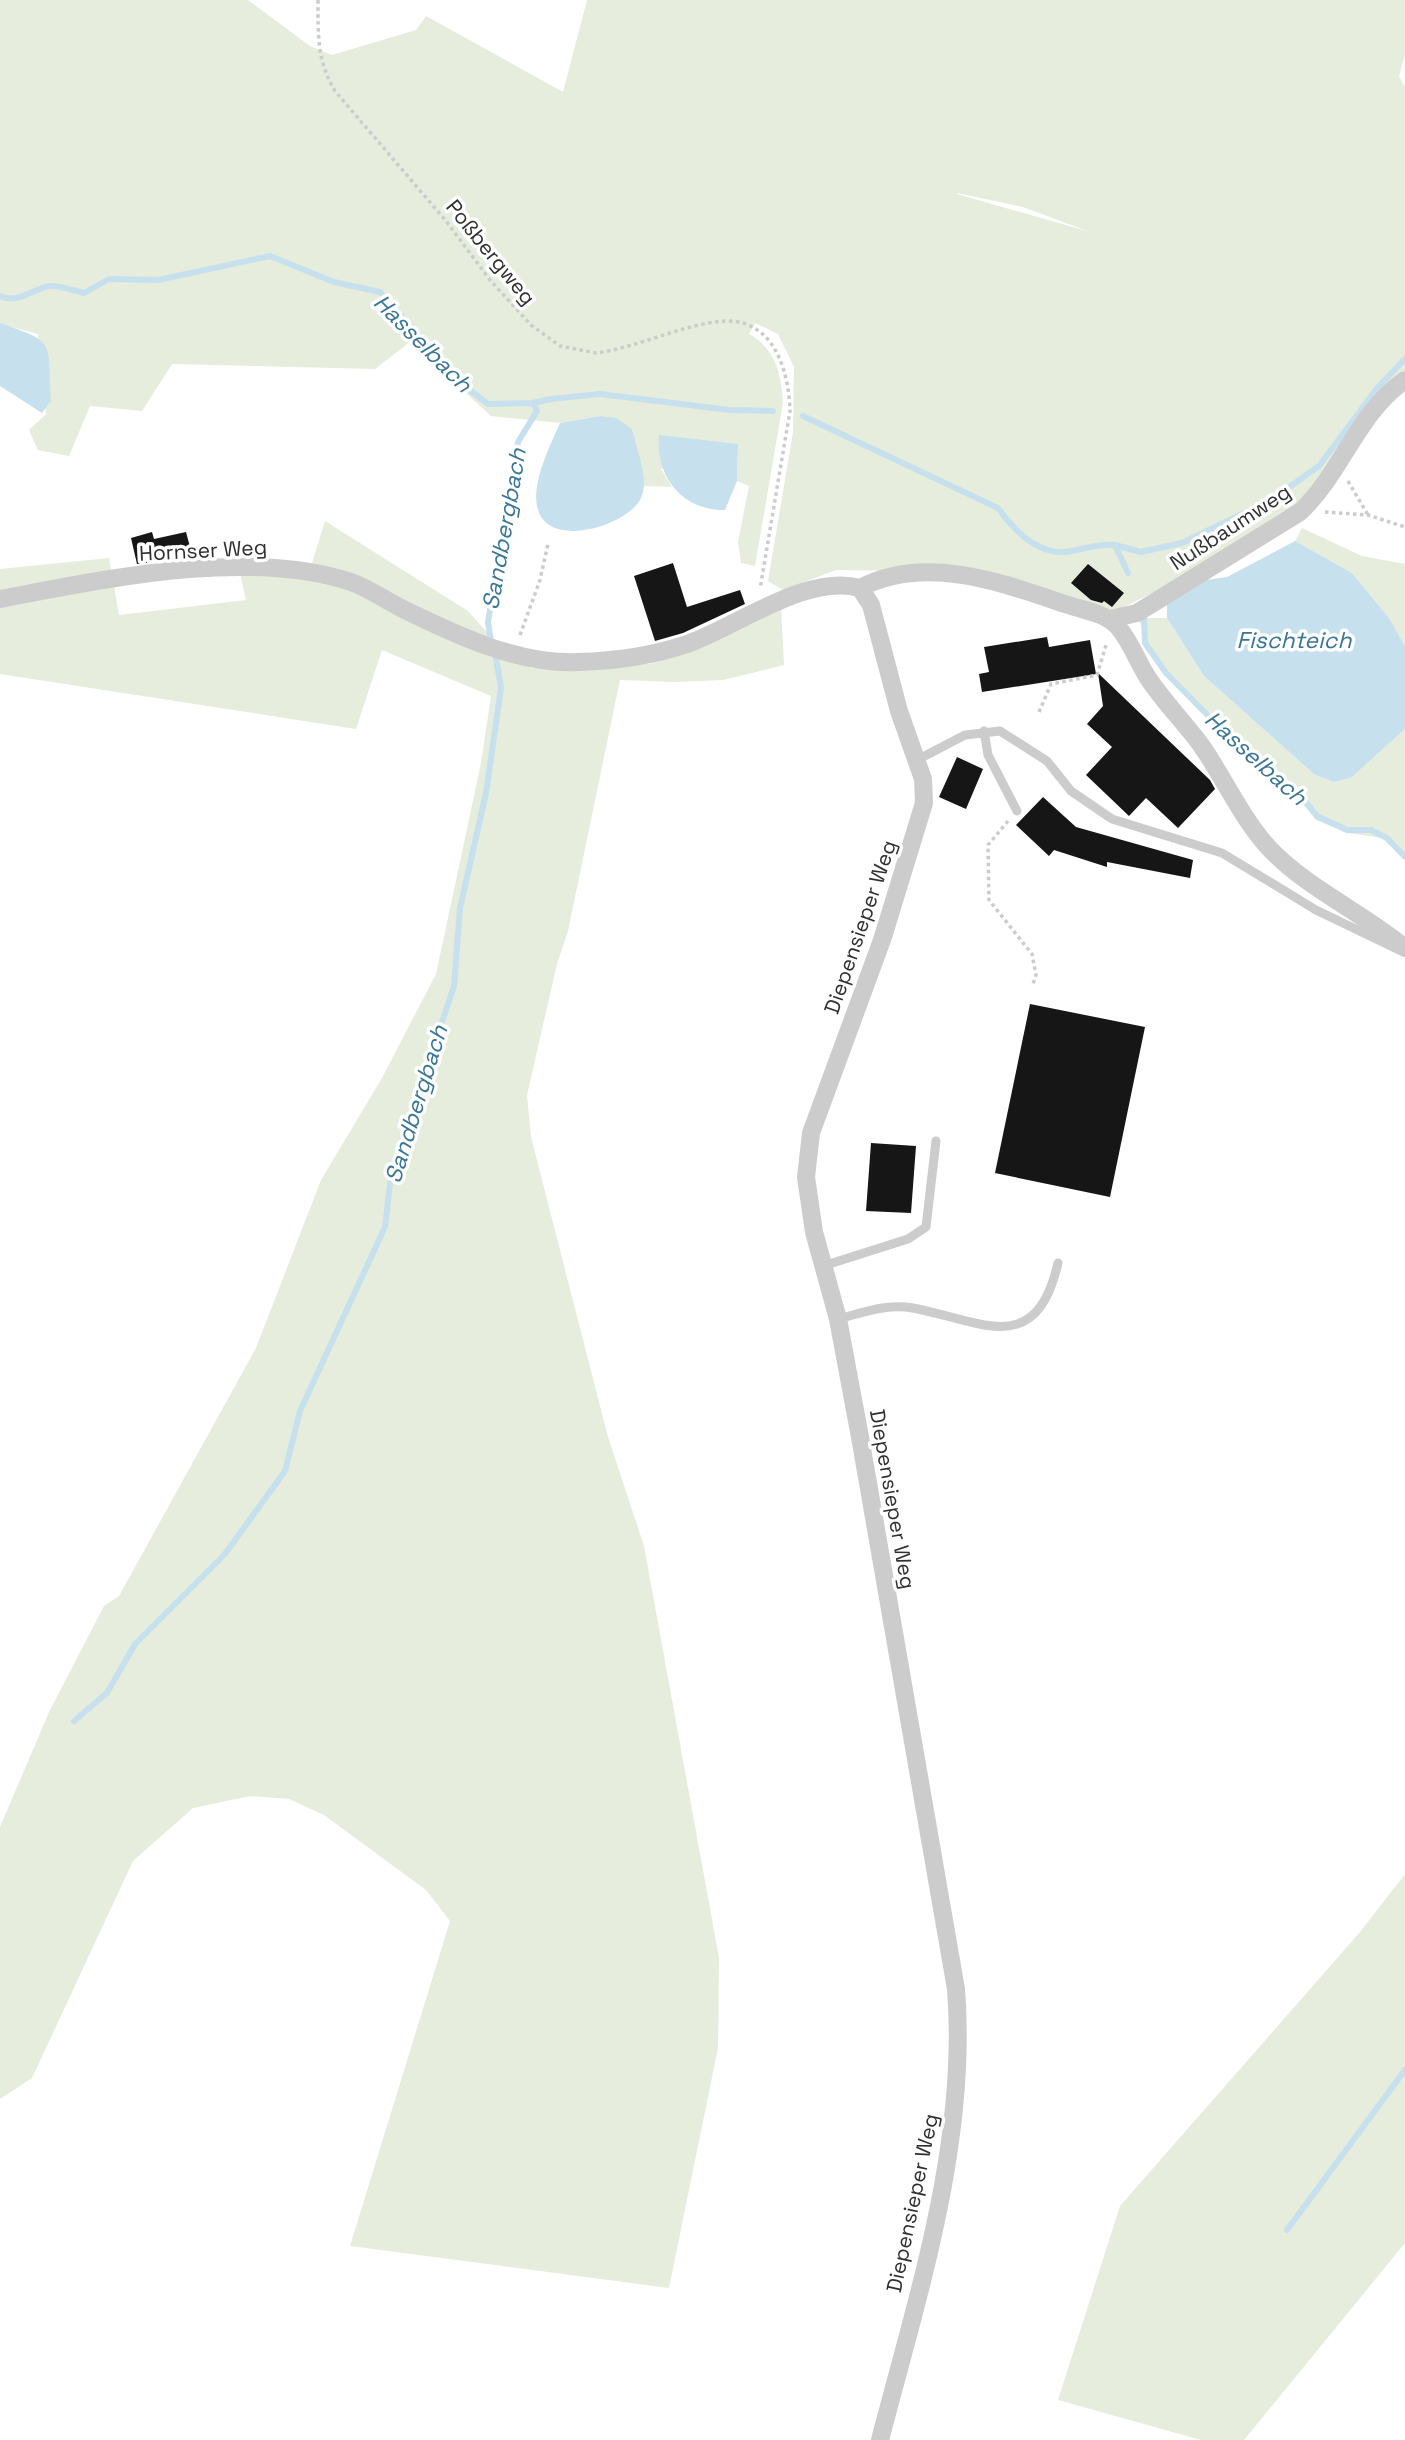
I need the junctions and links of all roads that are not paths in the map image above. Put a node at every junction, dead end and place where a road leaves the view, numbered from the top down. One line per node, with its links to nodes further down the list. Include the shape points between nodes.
1 (1405, 380): 4 (street, Nußbaumweg, via 1370,413 1338,467 1300,512)
2 (860, 588): 3 (street, Hornser Weg, via 820,586 694,641 629,659 557,663 479,641 352,583 278,569 228,568 105,579); 4 (street, via 897,574 958,574 1017,588); 6 (street, Diepensieper Weg, via 871,605 898,711)
3 (0, 599)
4 (1110, 626): 8 (street, via 1127,639 1158,692 1200,744 1269,848)
5 (984, 731): 6 (lane); 7 (lane, via 988,755); 8 (lane, via 1000,732 1047,761 1071,791 1112,820 1222,853 1338,922)
6 (917, 760): 11 (street, Diepensieper Weg, via 925,792 921,819 810,1142 806,1177)
7 (1017, 811)
8 (1405, 950)
9 (936, 1141): 11 (lane, via 926,1227 908,1239)
10 (1058, 1263): 12 (lane, via 1047,1300 1024,1322 1011,1327 911,1307 884,1307)
11 (823, 1266): 12 (street, Diepensieper Weg)
12 (838, 1319): 13 (street, Diepensieper Weg, via 956,1989 960,2040 946,2165)
13 (880, 2440)

